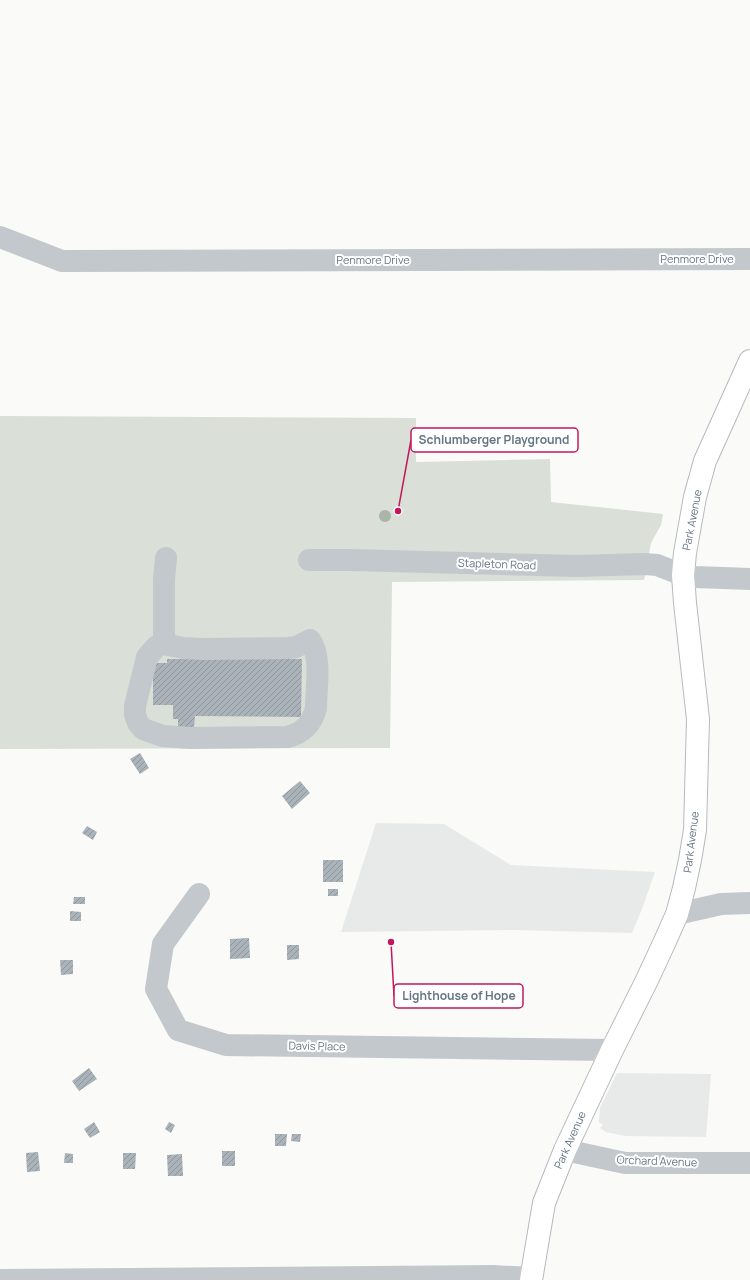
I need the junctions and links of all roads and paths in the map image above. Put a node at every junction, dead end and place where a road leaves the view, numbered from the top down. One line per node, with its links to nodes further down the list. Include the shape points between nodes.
1 (0, 237): 2 (street, Penmore Drive, via 62,260)
2 (750, 259)
3 (750, 361): 6 (main road, Park Avenue, via 705,461 688,531)
4 (166, 558): 8 (street)
5 (309, 560): 6 (street, Stapleton Road, via 577,566 645,564 657,565)
6 (683, 575): 7 (street, Stapleton Road); 11 (main road, Park Avenue, via 684,604 698,719 695,830)
7 (750, 579)
8 (164, 644): 8 (street, via 157,646 147,657 135,706 135,715 143,729 163,736 190,738 287,737 304,730 314,715 317,656 310,640 288,648 203,649)
9 (199, 894): 12 (street, Davis Place, via 163,944 156,989 178,1030 226,1045)
10 (750, 903): 11 (street, via 721,904)
11 (677, 914): 12 (main road, Park Avenue)
12 (612, 1050): 13 (main road, Park Avenue)
13 (565, 1150): 14 (street, Orchard Avenue, via 625,1163); 15 (main road, Park Avenue, via 544,1204)
14 (750, 1163)
15 (531, 1279): 16 (street, via 486,1276)
16 (0, 1280)

